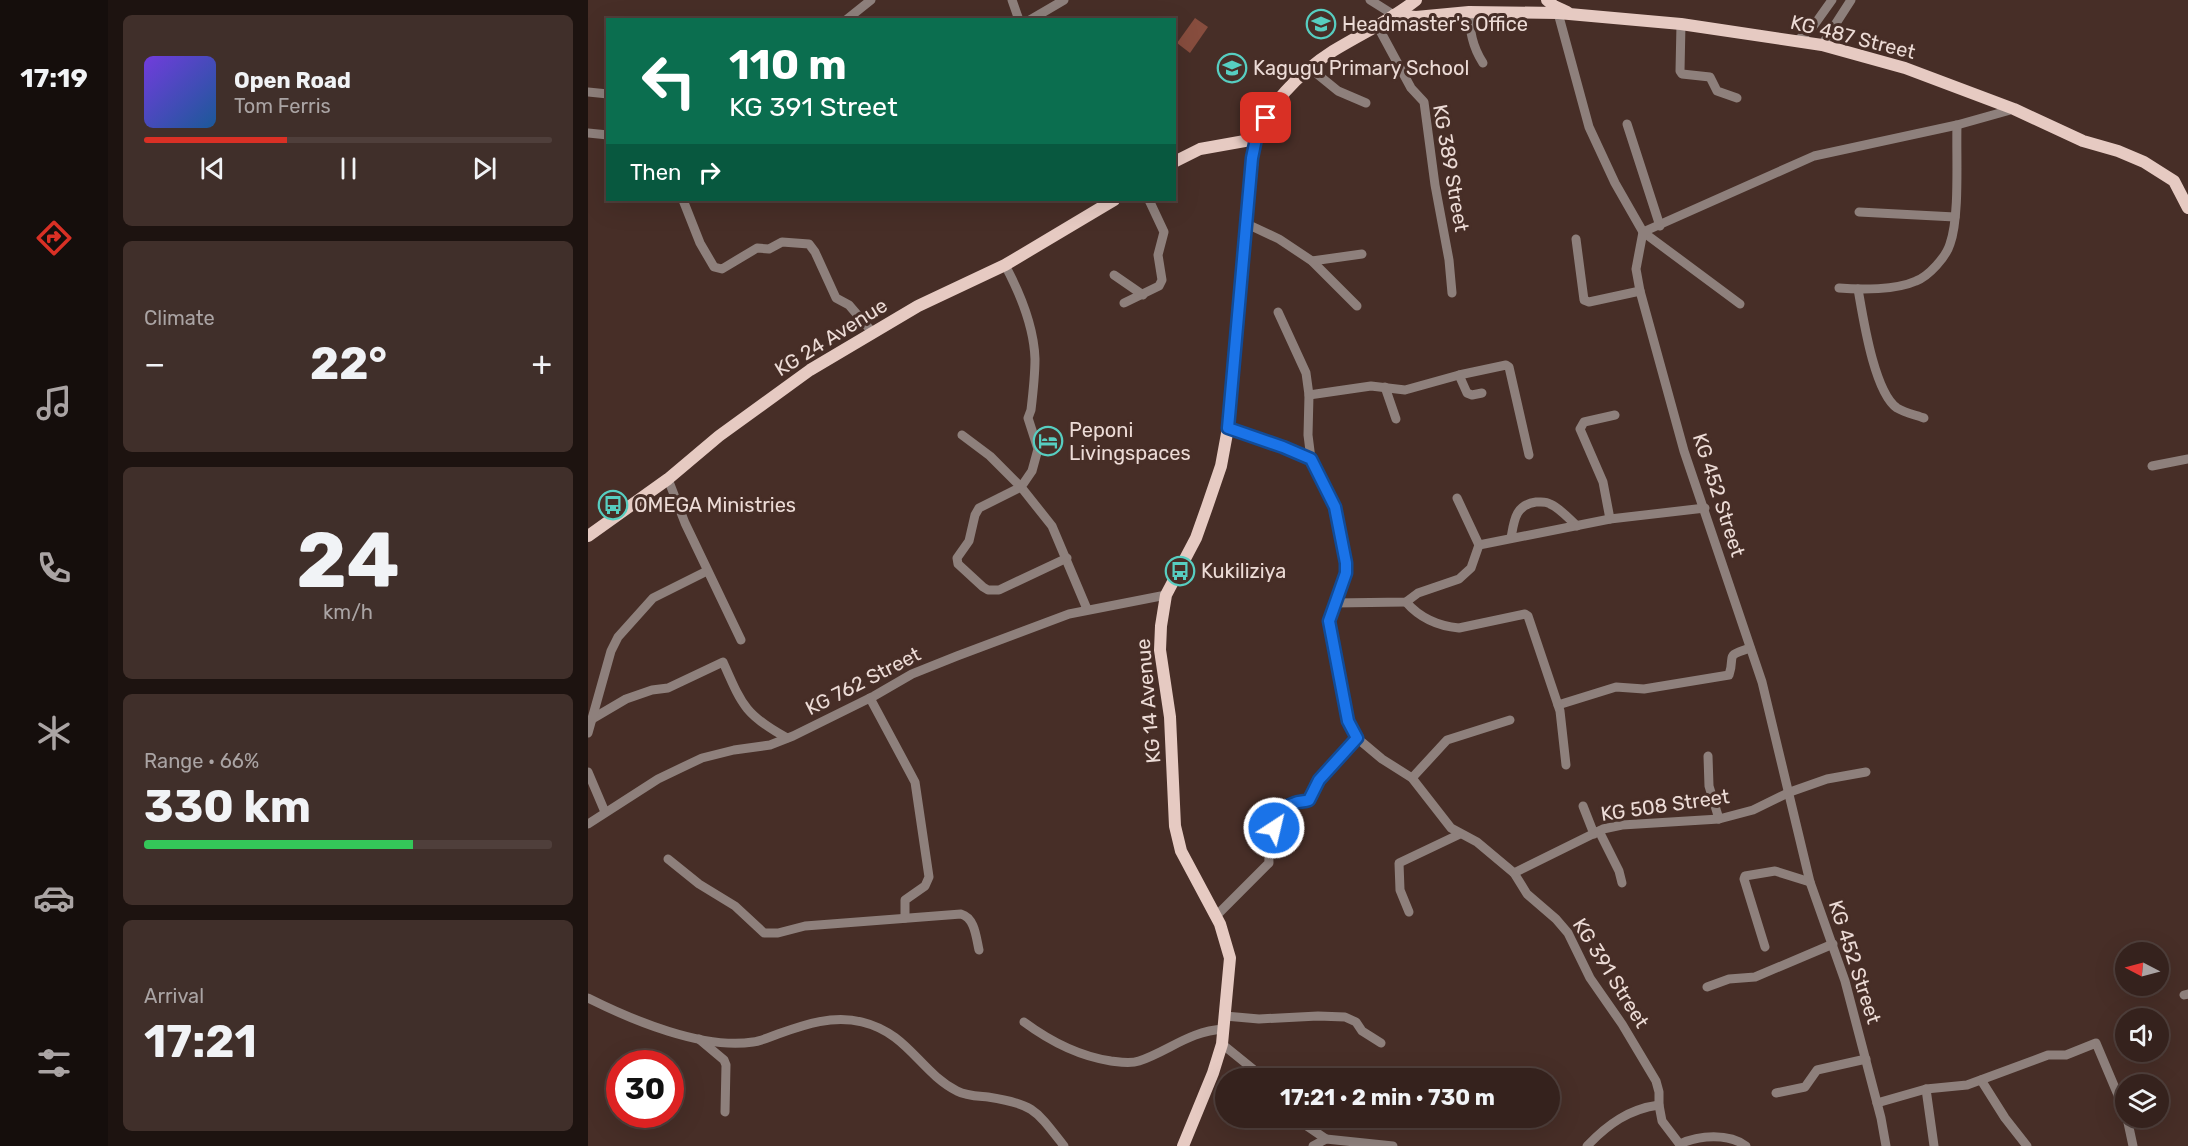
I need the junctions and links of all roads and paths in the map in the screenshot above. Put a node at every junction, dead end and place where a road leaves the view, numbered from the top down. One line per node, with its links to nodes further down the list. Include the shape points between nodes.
1 (871, 0): 13 (street)
2 (1012, 0): 14 (street)
3 (1064, 0): 15 (street)
4 (1370, 0): 11 (street)
5 (1416, 0): 11 (main road, KG 14 Avenue)
6 (1547, 0): 12 (main road)
7 (1832, 0): 18 (street)
8 (1851, 0): 19 (street)
9 (1469, 12): 10 (main road, KG 487 Street); 11 (main road, KG 487 Street); 20 (street, via 1470,33)
10 (1558, 13): 12 (main road, KG 487 Street); 41 (street, via 1589,127)
11 (1394, 15): 17 (main road, KG 14 Avenue)
12 (1573, 15): 16 (main road, KG 487 Street)
13 (848, 18)
14 (1018, 18)
15 (1033, 18)
16 (1681, 24): 18 (main road, KG 487 Street); 24 (street, via 1682,74 1710,77 1717,91)
17 (1377, 25): 21 (main road, KG 14 Avenue); 50 (street, KG 389 Street, via 1411,88 1424,102)
18 (1797, 41): 19 (main road, KG 487 Street)
19 (1822, 45): 26 (main road, KG 487 Street, via 1905,68)
20 (1482, 63)
21 (1311, 69): 25 (street, via 1338,91); 31 (main road, KG 14 Avenue, via 1278,101)
22 (588, 92): 23 (street)
23 (606, 94)
24 (1737, 98)
25 (1366, 103)
26 (2014, 109): 28 (street); 36 (main road, KG 487 Street, via 2083,141 2144,162 2174,181)
27 (1627, 124): 40 (street)
28 (1957, 125): 38 (street); 40 (street, via 1814,156)
29 (588, 133): 30 (street)
30 (606, 135)
31 (1256, 139): 32 (main road, via 1200,149); 39 (main road, KG 14 Avenue)
32 (1176, 160)
33 (683, 201): 56 (street, via 714,267 722,268 760,248 769,249 786,241 809,244 836,298 849,305)
34 (1112, 201): 45 (main road, KG 24 Avenue)
35 (1149, 201): 51 (street, via 1164,232 1158,255 1162,280)
36 (2188, 208)
37 (1859, 212): 38 (street)
38 (1955, 217): 48 (street, via 1950,245 1925,276 1894,286)
39 (1246, 224): 44 (street, via 1279,239); 64 (main road, KG 14 Avenue)
40 (1660, 226): 41 (street)
41 (1643, 232): 49 (street, KG 452 Street, via 1636,269); 53 (street)
42 (1576, 239): 49 (street, via 1584,300)
43 (1362, 254): 44 (street)
44 (1312, 261): 54 (street)
45 (1005, 265): 56 (main road, KG 24 Avenue, via 918,306); 71 (street, via 1018,289 1034,354 1028,418 1038,449 1032,471)
46 (1114, 274): 51 (street)
47 (1839, 288): 48 (street)
48 (1858, 290): 62 (street, via 1878,379 1898,408)
49 (1640, 291): 73 (street, KG 452 Street, via 1684,450)
50 (1452, 294)
51 (1143, 295): 52 (street)
52 (1124, 303)
53 (1740, 304)
54 (1357, 306)
55 (1278, 312): 60 (street, via 1306,374)
56 (873, 333): 70 (main road, KG 24 Avenue, via 810,370 719,436)
57 (1459, 375): 58 (street, via 1405,390); 59 (street, via 1467,393); 66 (street, via 1509,367)
58 (1385, 387): 60 (street); 63 (street)
59 (1482, 393)
60 (1309, 396): 67 (street)
61 (1614, 415): 74 (street, via 1584,422 1580,429 1603,482)
62 (1924, 418)
63 (1396, 419)
64 (1228, 428): 67 (street); 81 (main road, KG 14 Avenue, via 1221,466 1203,517)
65 (962, 435): 71 (street)
66 (1529, 455)
67 (1311, 459): 83 (street, KG 391 Street, via 1335,507 1346,563)
68 (2188, 459): 69 (street)
69 (2152, 466)
70 (668, 479): 76 (main road, KG 24 Avenue); 80 (street)
71 (1022, 487): 79 (street, via 1052,526); 79 (street, via 977,511 958,564 983,587 994,591)
72 (1457, 498): 78 (street)
73 (1705, 508): 74 (street); 86 (street, KG 452 Street)
74 (1610, 519): 75 (street)
75 (1577, 526): 77 (street); 77 (street, via 1551,504 1526,504 1514,522)
76 (588, 536)
77 (1511, 538): 78 (street)
78 (1479, 545): 82 (street, via 1471,568 1459,579 1418,593)
79 (1067, 558): 84 (street)
80 (707, 571): 85 (street); 89 (street, via 654,598 622,631 611,651)
81 (1166, 595): 84 (street, KG 762 Street); 111 (main road, KG 14 Avenue, via 1160,650 1170,717 1175,826 1181,851)
82 (1406, 602): 83 (street); 88 (street, via 1420,615 1459,628 1527,614)
83 (1334, 603): 93 (street, KG 391 Street, via 1329,621 1348,721)
84 (1087, 609): 87 (street, KG 762 Street, via 912,674)
85 (741, 640)
86 (1750, 648): 88 (street, via 1733,653 1728,675 1644,688 1616,687); 99 (street, KG 452 Street)
87 (870, 698): 92 (street, KG 762 Street); 112 (street, via 916,789 929,877 925,886 905,900)
88 (1558, 705): 95 (street)
89 (592, 719): 91 (street); 92 (street, via 626,699 668,688 723,662 748,711)
90 (1510, 720): 98 (street, via 1447,740)
91 (588, 733)
92 (787, 738): 101 (street, KG 762 Street, via 702,758 658,779)
93 (1357, 738): 98 (street, KG 391 Street); 111 (street, via 1319,780 1309,800 1283,810 1269,848 1269,863)
94 (1708, 756): 102 (street, via 1709,786)
95 (1566, 765)
96 (588, 772): 101 (street)
97 (1866, 772): 99 (street, KG 508 Street, via 1827,779)
98 (1412, 778): 105 (street, KG 391 Street)
99 (1790, 792): 102 (street, KG 508 Street, via 1753,810); 108 (street, KG 452 Street)
100 (1583, 806): 104 (street)
101 (605, 812): 103 (street, KG 762 Street)
102 (1719, 819): 104 (street, KG 508 Street, via 1622,825)
103 (588, 824)
104 (1597, 832): 107 (street, KG 508 Street); 109 (street)
105 (1460, 834): 107 (street, KG 391 Street, via 1477,842); 110 (street, via 1399,863 1400,890)
106 (668, 859): 112 (street, via 735,906 764,933)
107 (1514, 873): 131 (street, KG 391 Street, via 1527,894 1568,933 1590,978 1656,1081)
108 (1810, 882): 113 (street, KG 452 Street); 114 (street, via 1774,871 1745,876)
109 (1622, 883)
110 (1409, 912)
111 (1215, 917): 118 (main road, KG 14 Avenue, via 1226,938 1230,958)
112 (905, 918): 115 (street, via 966,915)
113 (1833, 944): 116 (street, via 1755,977 1729,979); 124 (street, KG 452 Street)
114 (1765, 947)
115 (979, 950)
116 (1707, 987)
117 (588, 998): 121 (street, via 623,1015)
118 (1226, 1016): 120 (main road, KG 14 Avenue); 122 (street, via 1351,1018)
119 (1024, 1023): 120 (street, via 1067,1049 1123,1062 1137,1062 1197,1034)
120 (1224, 1029): 123 (main road, KG 14 Avenue)
121 (698, 1038): 132 (street, via 726,1065); 137 (street, via 734,1044 754,1042 813,1022 838,1019 873,1025 902,1041 935,1075 956,1090 1020,1102 1032,1108)
122 (1381, 1043)
123 (1222, 1044): 125 (street); 138 (main road, KG 14 Avenue)
124 (1866, 1059): 129 (street, via 1817,1070 1805,1087); 130 (street, KG 452 Street)
125 (1252, 1068)
126 (1981, 1080): 127 (street); 128 (street, via 2048,1055 2066,1055 2096,1043); 145 (street)
127 (1926, 1089): 130 (street); 144 (street)
128 (2115, 1089)
129 (1776, 1093)
130 (1877, 1103): 143 (street, KG 452 Street)
131 (1659, 1105): 136 (street, KG 391 Street, via 1662,1121); 141 (street, via 1629,1113)
132 (725, 1112)
133 (1309, 1128): 135 (street)
134 (2129, 1128): 146 (street)
135 (1326, 1139): 139 (street); 140 (street)
136 (1681, 1145): 142 (street, via 1718,1137)
137 (1064, 1146)
138 (1183, 1146)
139 (1313, 1146)
140 (1393, 1146)
141 (1587, 1146)
142 (1746, 1146)
143 (1886, 1146)
144 (1934, 1146)
145 (2027, 1146)
146 (2133, 1146)

